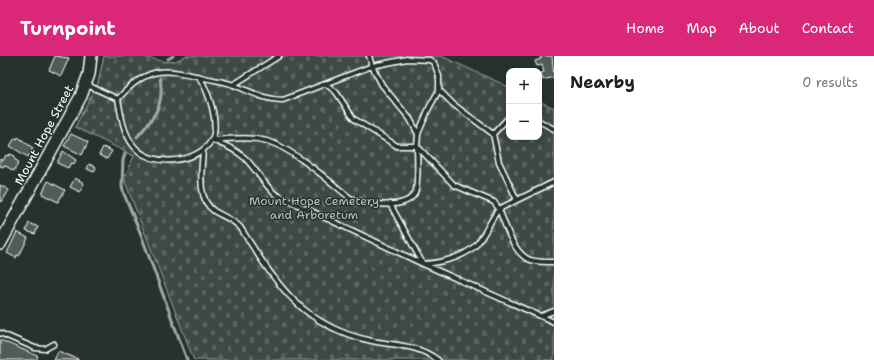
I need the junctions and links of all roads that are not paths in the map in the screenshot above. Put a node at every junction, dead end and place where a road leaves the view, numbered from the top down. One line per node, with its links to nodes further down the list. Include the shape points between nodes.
1 (91, 56): 6 (street, Mount Hope Street)
2 (279, 56): 8 (lane)
3 (369, 56): 4 (lane)
4 (372, 66): 7 (lane); 9 (lane, via 407,59 430,60 434,63 439,76); 14 (lane, via 382,85 410,119)
5 (199, 77): 8 (lane); 10 (lane, via 174,71 151,73 132,84); 16 (lane, via 207,88 210,100 214,124)
6 (85, 84): 10 (lane); 23 (street, Mount Hope Street, via 81,96)
7 (326, 84): 8 (lane, via 289,98 273,100); 17 (lane, via 336,92 354,119 397,146)
8 (233, 85)
9 (439, 90): 14 (lane); 15 (lane, via 453,104)
10 (118, 99): 18 (lane, via 126,133 133,146 143,154 166,160 191,157)
11 (506, 120): 15 (lane)
12 (542, 123): 13 (lane)
13 (554, 129)
14 (418, 134): 17 (lane)
15 (493, 134): 20 (lane, via 499,162)
16 (212, 140): 18 (lane); 21 (lane, via 267,141 283,148 350,198 369,203); 25 (lane, via 246,158 275,194)
17 (417, 146): 21 (lane, via 415,192 402,203); 22 (lane, via 454,185 494,202)
18 (203, 150): 31 (lane, via 202,190 208,206 234,220 285,292 302,309 321,322 345,333 372,341 414,347)
19 (554, 182): 20 (lane)
20 (517, 200): 22 (lane)
21 (390, 204): 25 (lane)
22 (499, 209): 24 (lane, via 509,234 526,259); 25 (lane, via 475,245 466,252 438,263)
23 (0, 244)
24 (554, 262)
25 (423, 264): 27 (lane)
26 (554, 311): 27 (lane)
27 (540, 316): 28 (lane)
28 (554, 322)
29 (0, 333): 30 (lane, via 35,348 45,349)
30 (54, 344)
31 (438, 360)

